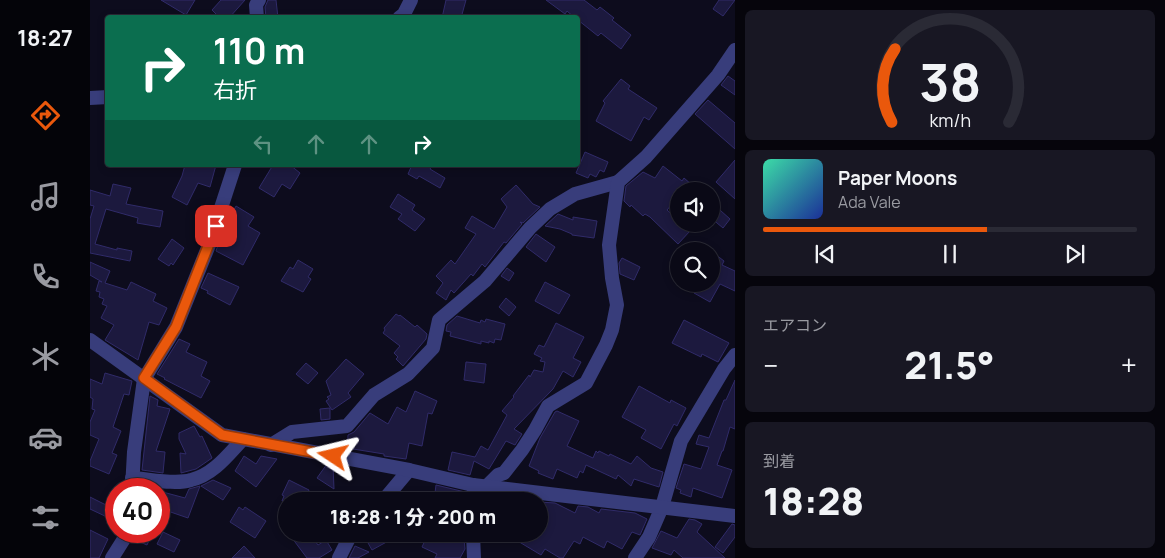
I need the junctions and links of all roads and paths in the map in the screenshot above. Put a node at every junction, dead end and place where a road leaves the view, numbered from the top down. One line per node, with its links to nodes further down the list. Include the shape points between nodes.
1 (259, 0): 3 (street)
2 (411, 0): 4 (street)
3 (257, 15)
4 (403, 15)
5 (735, 50): 9 (street, via 718,75 646,157)
6 (105, 97): 7 (street)
7 (90, 98)
8 (234, 167): 12 (street, via 209,246 176,327)
9 (618, 182): 14 (street, via 575,194 550,209 485,281 440,320 433,348 408,374 374,395 347,426 292,432); 18 (street, via 609,244 616,305 612,330 599,361 586,383 548,406 504,473)
10 (90, 340): 12 (street)
11 (735, 355): 21 (street, via 680,441)
12 (144, 378): 13 (street, via 222,435); 16 (street)
13 (243, 440): 14 (street); 17 (street, via 222,463 191,480)
14 (271, 445): 15 (street)
15 (409, 470): 18 (street); 19 (street)
16 (132, 478)
17 (170, 482)
18 (480, 485): 20 (street); 21 (street)
19 (391, 492)
20 (478, 492)
21 (662, 507): 22 (street); 29 (street, via 649,537)
22 (735, 516)
23 (347, 542): 27 (street)
24 (473, 542): 28 (street)
25 (121, 543): 26 (street)
26 (112, 558)
27 (339, 558)
28 (474, 558)
29 (635, 558)

